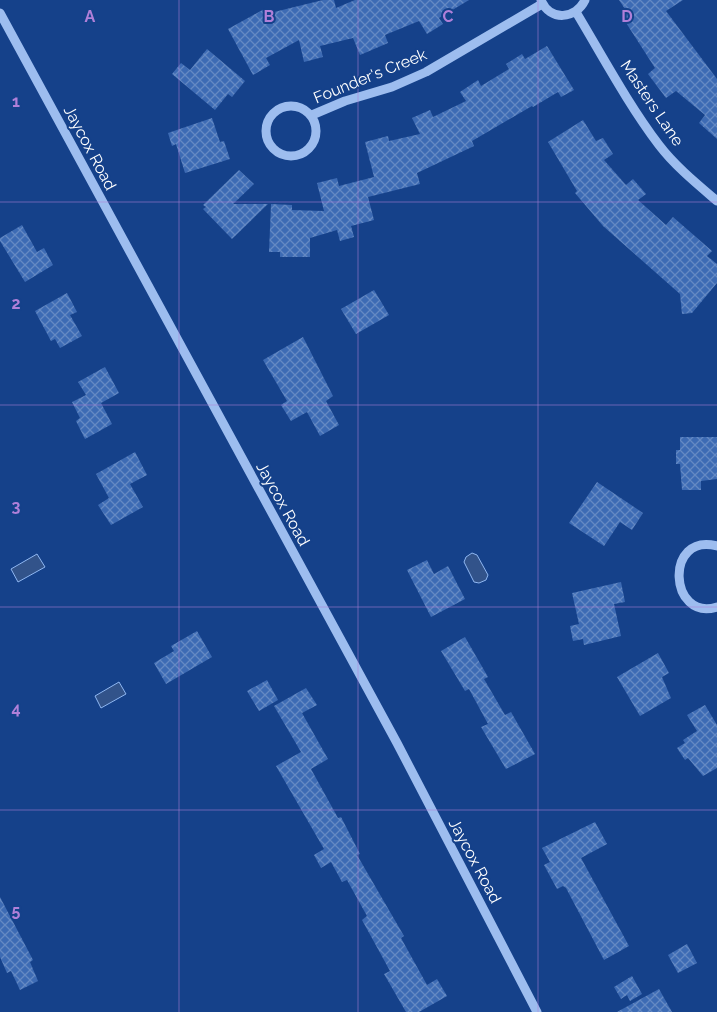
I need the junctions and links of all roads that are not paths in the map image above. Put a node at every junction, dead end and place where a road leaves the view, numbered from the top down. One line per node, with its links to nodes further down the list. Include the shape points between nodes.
1 (585, 0): 3 (street)
2 (542, 2): 3 (street, via 554,14); 5 (street, Founder's Creek, via 426,72)
3 (576, 12): 6 (street, Masters Lane, via 660,147)
4 (0, 13): 9 (street, Jaycox Road, via 396,743)
5 (312, 115): 5 (street, Founder's Creek, via 297,106 288,106 272,114 266,131 271,147 286,156 304,154 315,141 317,132)
6 (717, 201)
7 (717, 546): 8 (street, via 700,546 689,551 678,571 682,594 690,602 701,607)
8 (717, 606)
9 (537, 1012)

